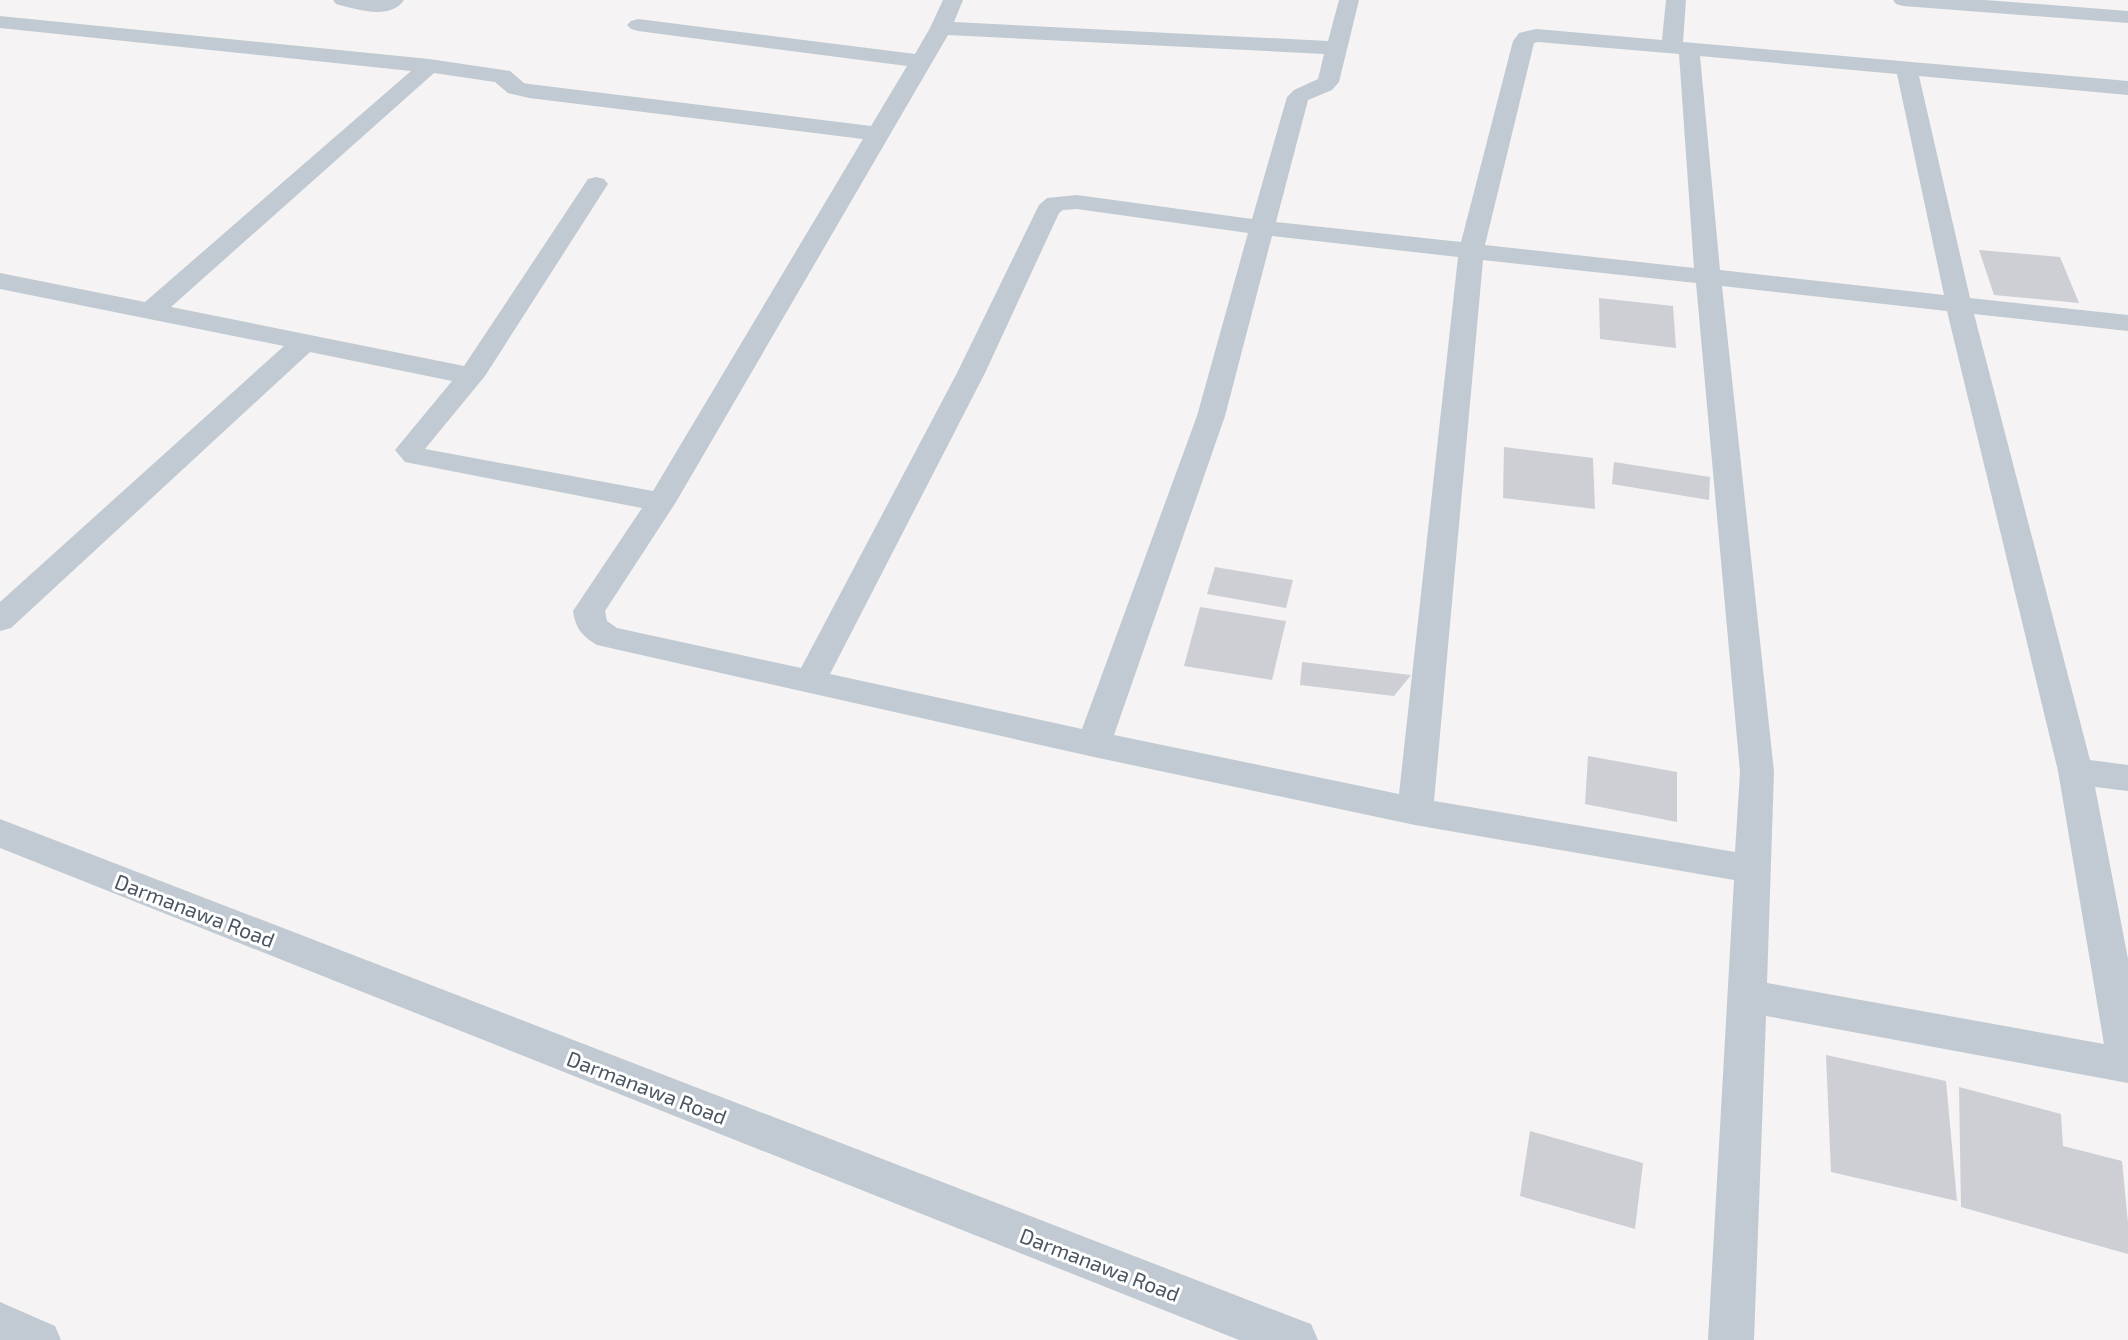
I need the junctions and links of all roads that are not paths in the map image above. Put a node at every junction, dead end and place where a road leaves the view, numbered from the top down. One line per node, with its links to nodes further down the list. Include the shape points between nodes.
1 (343, 0): 2 (street, via 376,7)
2 (394, 0)
3 (953, 0): 10 (street)
4 (1349, 0): 11 (street)
5 (1676, 0): 12 (street)
6 (1903, 0): 7 (street)
7 (2128, 17)
8 (0, 22): 14 (street)
9 (638, 25): 13 (street)
10 (941, 28): 11 (street); 13 (street)
11 (1336, 48): 19 (street, via 1328,82 1298,98)
12 (1681, 48): 15 (street); 20 (street, via 1527,38); 21 (street)
13 (921, 61): 17 (street)
14 (429, 66): 17 (street, via 502,76 516,88 529,91); 24 (street)
15 (1906, 67): 16 (street); 23 (street)
16 (2128, 87)
17 (878, 134): 28 (street)
18 (596, 184): 27 (street)
19 (1264, 228): 20 (street); 30 (street, via 1077,202 1056,203 1047,210 971,373); 31 (street, via 1211,416)
20 (1471, 251): 21 (street); 34 (street)
21 (1708, 278): 23 (street); 36 (street, via 1757,772)
22 (0, 281): 24 (street)
23 (1959, 305): 25 (street); 32 (street)
24 (150, 312): 26 (street)
25 (2128, 323)
26 (303, 343): 27 (street); 29 (street)
27 (471, 376): 28 (street, via 410,453)
28 (661, 502): 30 (street, via 589,611 592,627 608,637)
29 (0, 620)
30 (810, 681): 31 (street)
31 (1094, 744): 34 (street)
32 (2074, 771): 33 (street); 38 (street)
33 (2128, 778)
34 (1415, 811): 36 (street)
35 (0, 833): 41 (street, Darmanawa Road)
36 (1753, 869): 37 (street)
37 (1747, 996): 38 (street); 42 (street)
38 (2128, 1066)
39 (0, 1322): 40 (lane)
40 (40, 1340)
41 (1295, 1340)
42 (1731, 1340)

